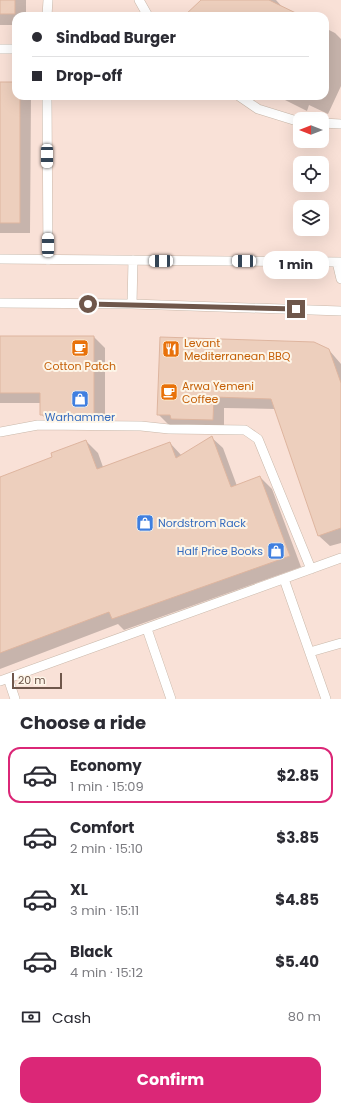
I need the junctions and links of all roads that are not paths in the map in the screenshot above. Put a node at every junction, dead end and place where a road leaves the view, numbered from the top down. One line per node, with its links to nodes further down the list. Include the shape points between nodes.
1 (48, 0): 3 (lane)
2 (139, 0): 4 (lane)
3 (47, 12)
4 (146, 12)
5 (0, 49): 6 (lane)
6 (12, 49)
7 (47, 100): 13 (lane)
8 (246, 100): 9 (lane, via 258,109)
9 (293, 120)
10 (329, 123): 11 (lane)
11 (341, 124)
12 (0, 259): 13 (lane)
13 (48, 260): 14 (lane)
14 (133, 260): 15 (lane); 18 (lane)
15 (339, 262): 16 (lane)
16 (341, 279)
17 (0, 303): 18 (lane)
18 (132, 304): 19 (lane)
19 (341, 311)
20 (0, 432): 22 (lane, via 38,425 245,430 258,439)
21 (341, 558): 22 (lane)
22 (311, 569): 23 (lane)
23 (284, 579): 24 (lane); 26 (lane)
24 (147, 628): 27 (lane); 29 (lane)
25 (341, 643): 26 (lane)
26 (310, 652): 30 (lane)
27 (4, 680): 28 (lane)
28 (15, 699)
29 (171, 699)
30 (326, 699)

